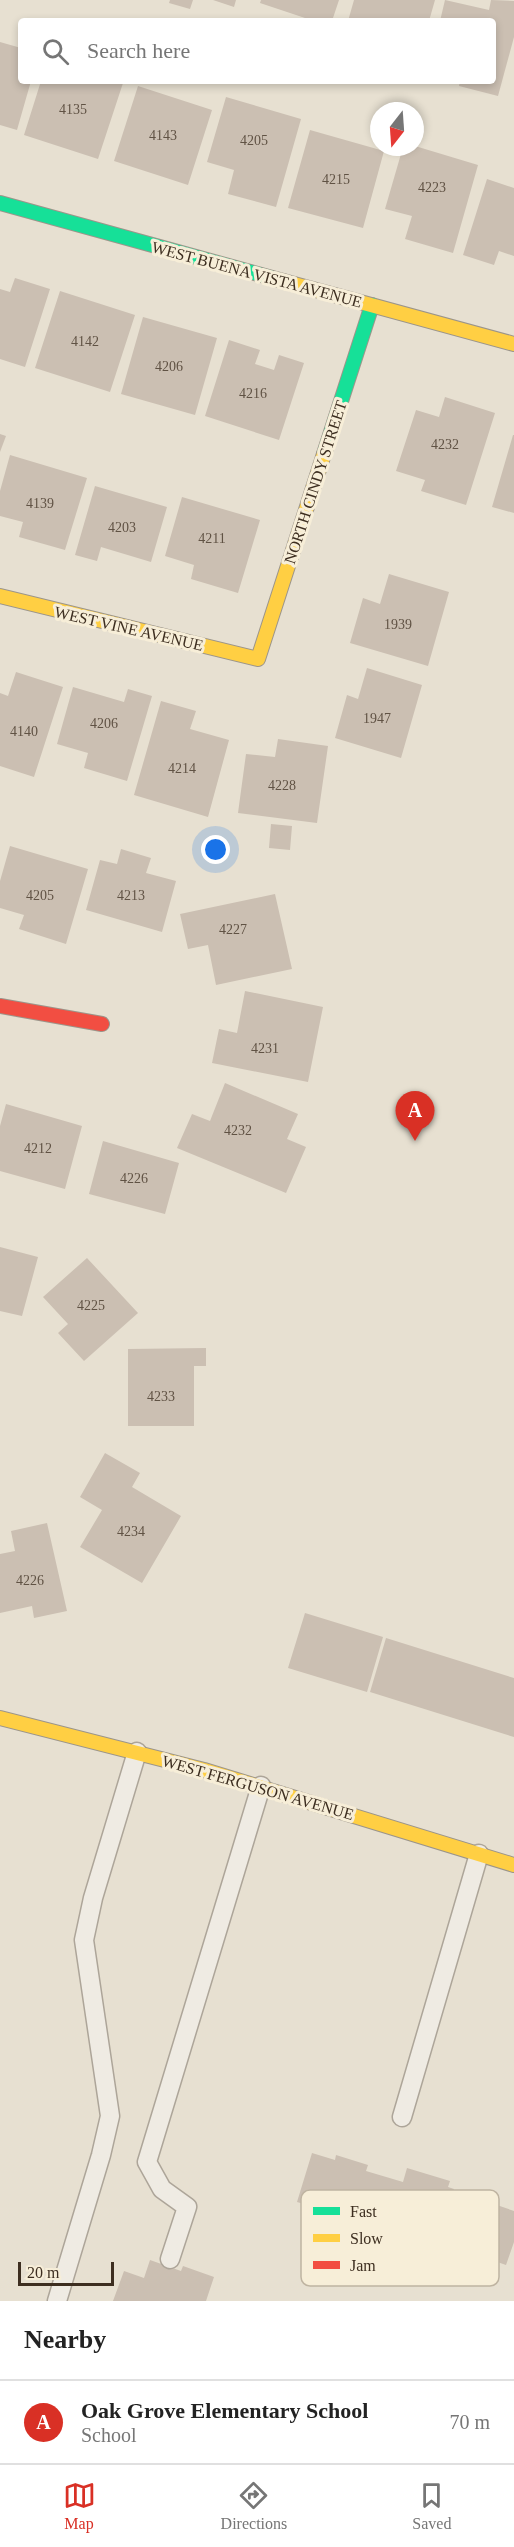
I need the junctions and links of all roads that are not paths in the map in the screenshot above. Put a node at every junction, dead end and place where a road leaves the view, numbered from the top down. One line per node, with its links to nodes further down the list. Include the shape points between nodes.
1 (0, 203): 2 (street, WEST BUENA VISTA AVENUE)
2 (372, 305): 3 (street, WEST BUENA VISTA AVENUE); 5 (street, NORTH CINDY STREET)
3 (514, 344)
4 (0, 596): 5 (street, WEST VINE AVENUE)
5 (258, 659)
6 (0, 1006): 7 (street)
7 (102, 1024)
8 (0, 1718): 9 (street, WEST FERGUSON AVENUE)
9 (137, 1752): 10 (street, WEST FERGUSON AVENUE); 15 (lane, via 84,1940 110,2116)
10 (261, 1786): 11 (street, WEST FERGUSON AVENUE); 14 (lane, via 147,2162 162,2189 187,2207)
11 (479, 1854): 12 (street, WEST FERGUSON AVENUE); 13 (lane)
12 (514, 1865)
13 (402, 2117)
14 (170, 2259)
15 (57, 2301)

